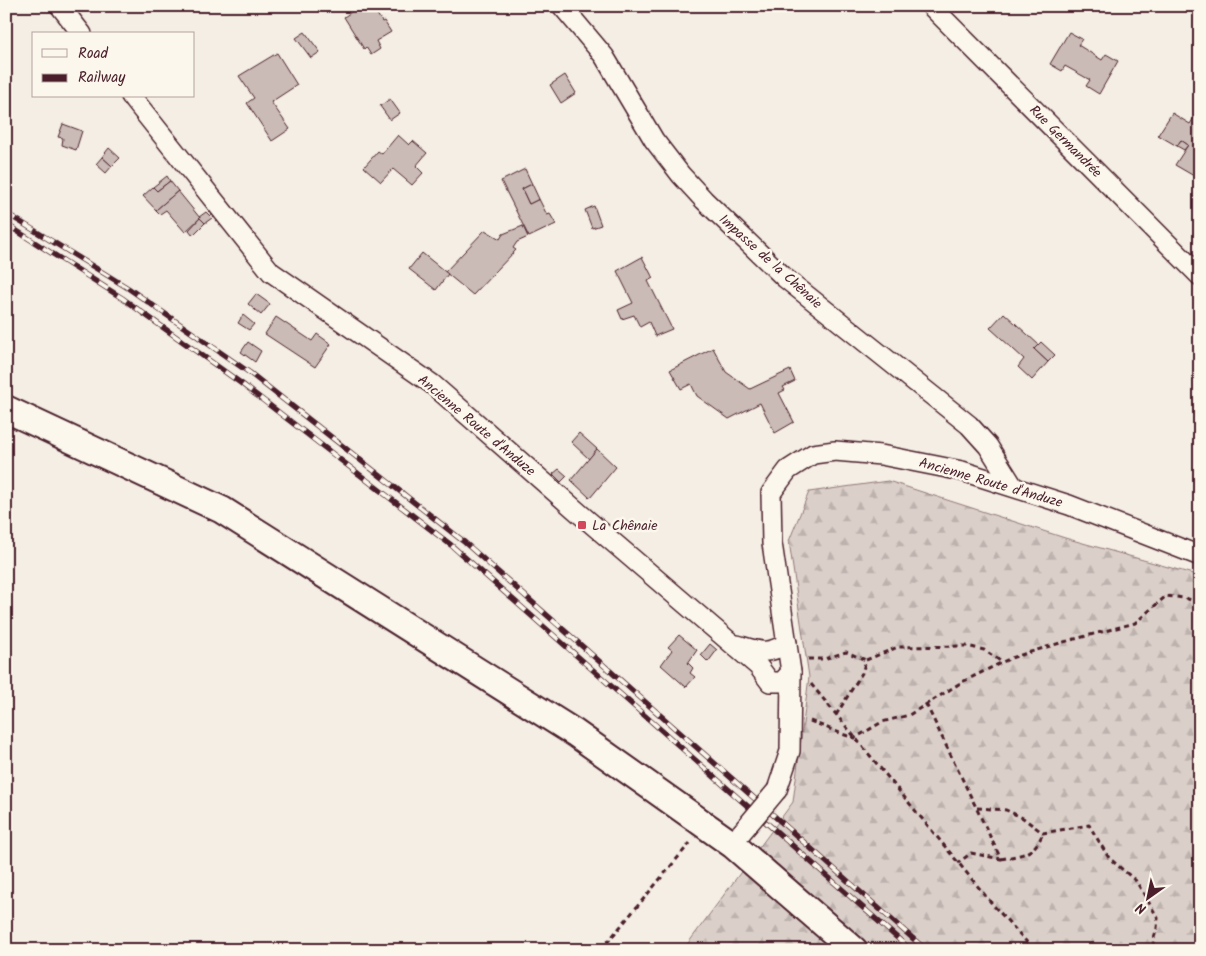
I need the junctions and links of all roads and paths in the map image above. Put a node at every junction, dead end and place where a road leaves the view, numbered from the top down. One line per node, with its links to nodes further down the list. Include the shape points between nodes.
1 (60, 6): 4 (street)
2 (562, 6): 8 (street, Impasse de la Chênaie, via 604,56 654,140 704,200 785,278 969,425 988,446)
3 (932, 6): 6 (street, Rue Germandrée)
4 (80, 32)
5 (133, 98): 11 (street, Ancienne Route d'Anduze, via 271,272 432,384)
6 (1200, 276)
7 (6, 408): 20 (main road, via 222,510 575,733)
8 (1013, 486): 9 (street, Ancienne Route d'Anduze); 12 (street, Ancienne Route d'Anduze, via 914,460 835,451 813,454 788,470 771,493 772,542)
9 (1200, 556)
10 (1200, 603): 14 (path, via 1166,596 1134,623)
11 (731, 643): 12 (street, via 764,652 776,651); 12 (street, Ancienne Route d'Anduze, via 758,666 770,682 782,682)
12 (789, 658): 13 (path, via 824,659 846,652); 16 (street, Ancienne Route d'Anduze); 17 (path)
13 (866, 660): 14 (path, via 898,647 967,646 984,650); 17 (path, via 862,673)
14 (1003, 662): 15 (path)
15 (926, 704): 18 (path, via 909,715 882,722); 19 (path)
16 (790, 712): 18 (path); 22 (street, Ancienne Route d'Anduze, bridge, via 790,751 777,790)
17 (836, 715): 18 (path)
18 (855, 738): 24 (path)
19 (977, 808): 21 (path, via 1006,810); 23 (path)
20 (705, 825): 22 (main road); 25 (path)
21 (1043, 833): 23 (path, via 1028,854); 28 (path, via 1089,825 1109,858 1136,880 1158,918)
22 (737, 839): 26 (main road)
23 (1001, 859): 24 (path, via 971,853)
24 (958, 863): 27 (path)
25 (601, 950)
26 (854, 950)
27 (1034, 950)
28 (1154, 950)

